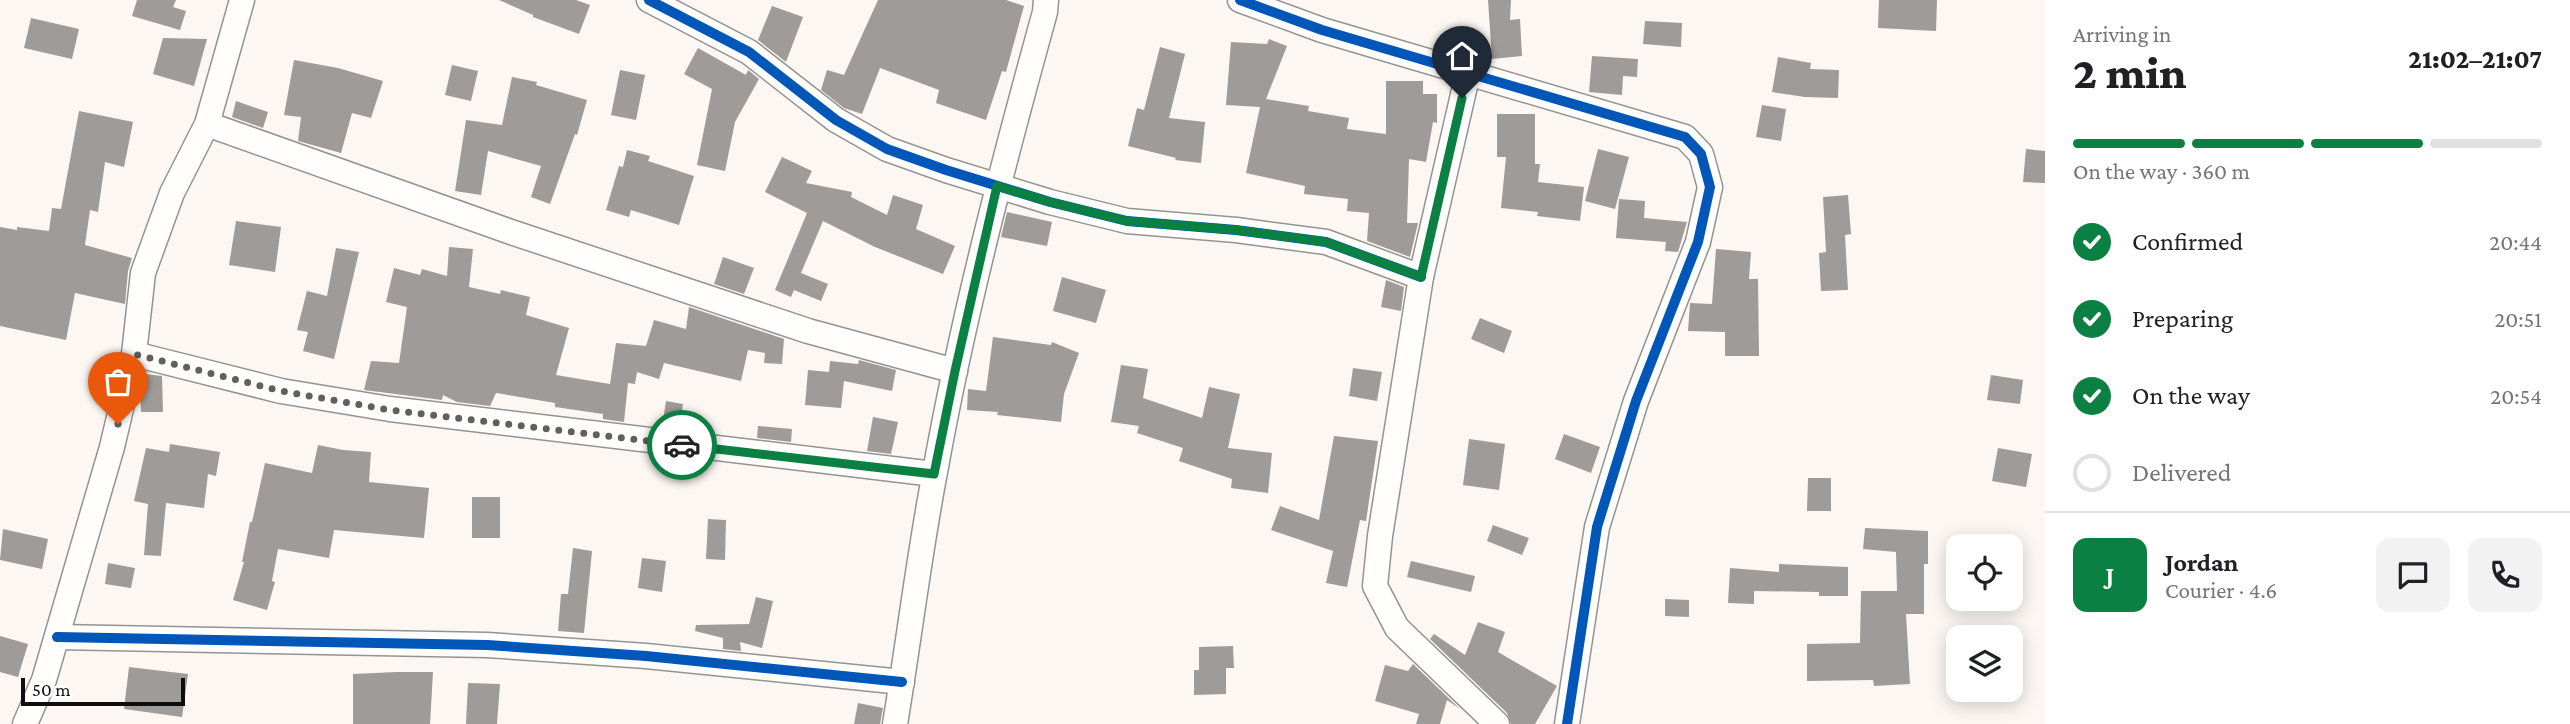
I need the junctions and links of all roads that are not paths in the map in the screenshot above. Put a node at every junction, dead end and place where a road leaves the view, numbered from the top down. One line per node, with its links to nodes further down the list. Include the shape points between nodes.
1 (242, 0): 6 (street)
2 (649, 0): 7 (street, via 749,52 836,120 887,149)
3 (1046, 0): 7 (street)
4 (1240, 0): 5 (street, via 1322,30)
5 (1468, 73): 8 (street); 17 (street, via 1685,137 1701,154 1710,187 1698,242 1636,401 1597,527)
6 (207, 124): 9 (street, via 172,193 146,262); 10 (street, via 472,219 808,331)
7 (997, 186): 8 (street, via 1127,221 1326,242); 10 (street)
8 (1421, 277): 16 (street, via 1375,586 1397,628)
9 (134, 354): 11 (street, via 281,391 390,410); 12 (street)
10 (955, 371): 11 (street)
11 (934, 474): 13 (street)
12 (57, 637): 13 (street, via 487,645); 14 (street)
13 (902, 682): 15 (street)
14 (25, 724)
15 (895, 724)
16 (1497, 724)
17 (1567, 724)

